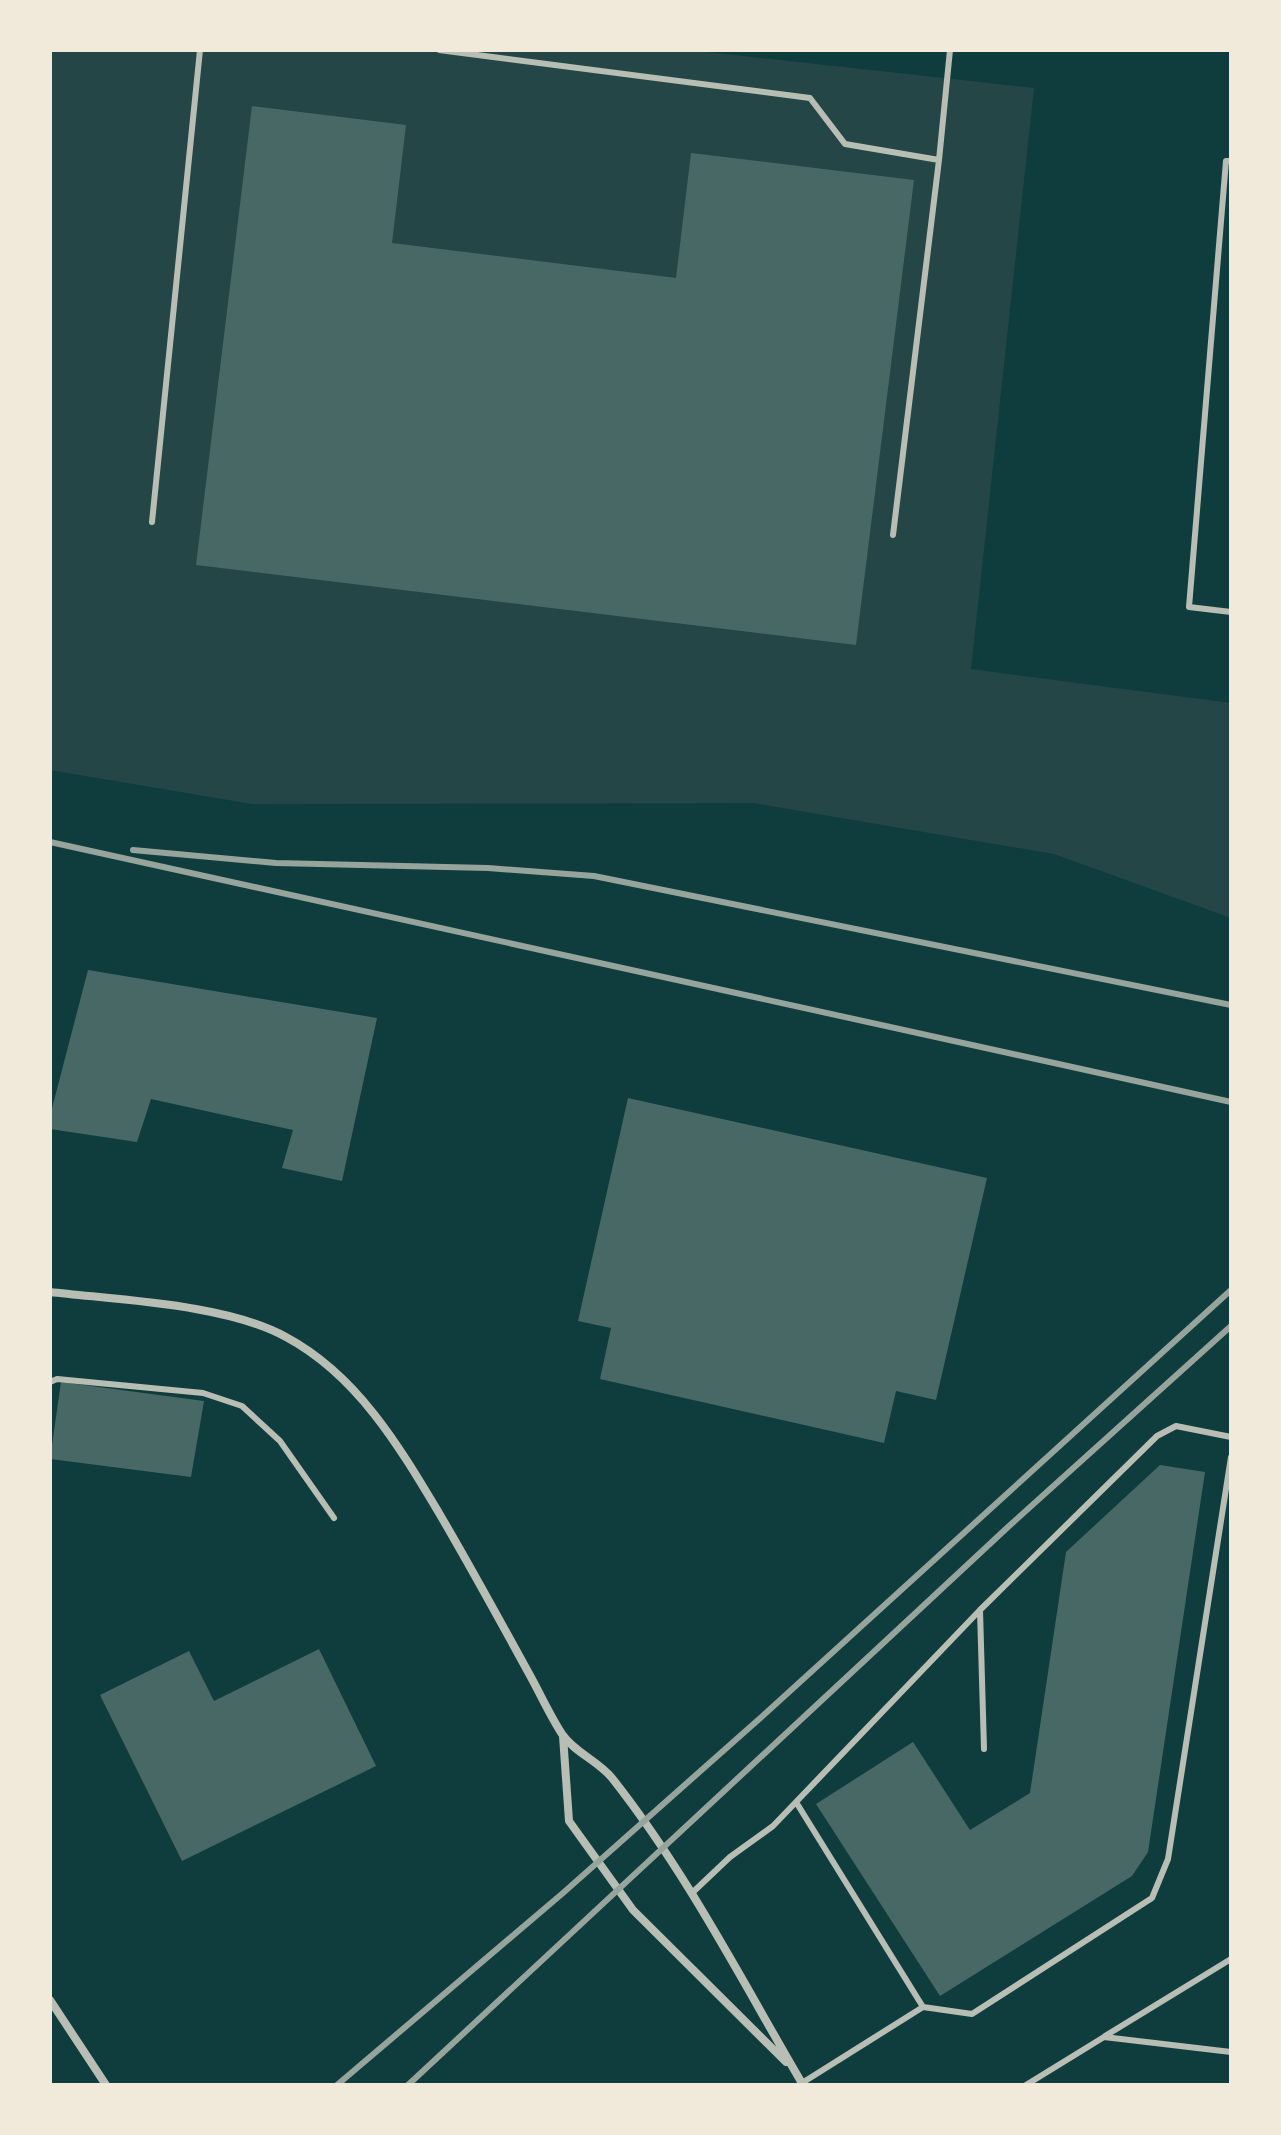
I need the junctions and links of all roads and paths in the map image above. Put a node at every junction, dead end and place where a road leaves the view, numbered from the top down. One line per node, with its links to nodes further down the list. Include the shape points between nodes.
1 (200, 50): 6 (lane)
2 (439, 50): 4 (lane, via 810,98 845,144)
3 (950, 50): 4 (lane)
4 (939, 160): 7 (lane)
5 (1231, 161): 8 (lane, via 1226,161 1189,607)
6 (152, 522)
7 (893, 535)
8 (1231, 612)
9 (50, 1292): 15 (street, via 250,1322 320,1360 388,1429)
10 (50, 1382): 13 (lane, via 203,1393 242,1406 280,1441)
11 (1231, 1437): 14 (lane, via 1176,1426 1157,1436)
12 (1231, 1457): 21 (lane, via 1168,1859 1152,1898 972,2014)
13 (334, 1518)
14 (980, 1610): 16 (lane); 17 (lane)
15 (563, 1736): 18 (street, via 610,1774); 24 (street, via 569,1821 633,1910)
16 (984, 1749)
17 (796, 1802): 18 (lane); 21 (lane)
18 (692, 1893): 24 (street)
19 (1231, 1959): 22 (lane)
20 (50, 2000): 26 (street)
21 (923, 2007): 25 (lane)
22 (1104, 2037): 23 (lane); 27 (lane)
23 (1231, 2052)
24 (795, 2071): 25 (street)
25 (802, 2084)
26 (106, 2085)
27 (1026, 2085)

